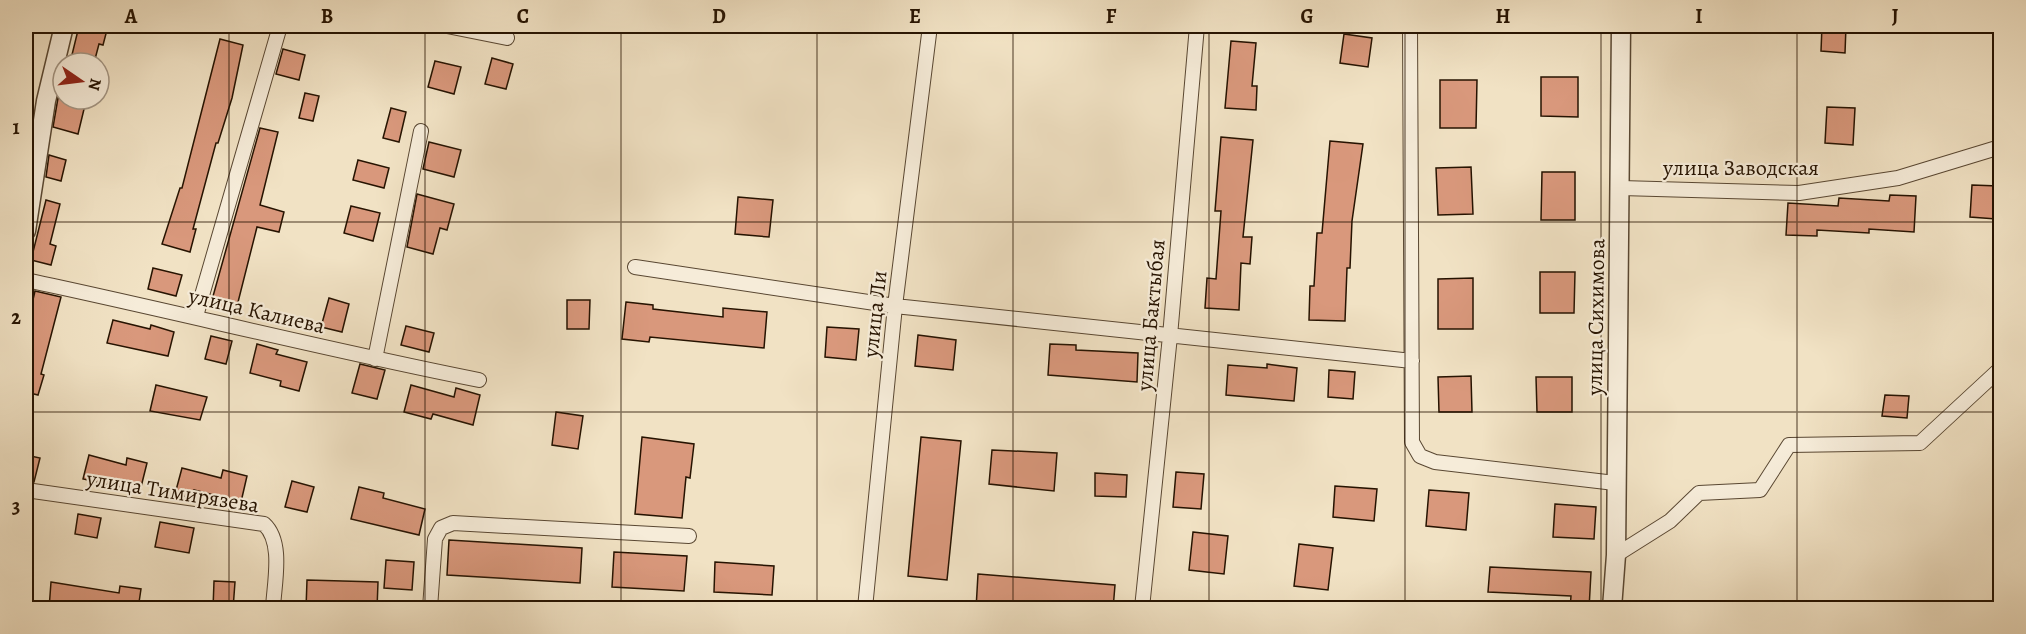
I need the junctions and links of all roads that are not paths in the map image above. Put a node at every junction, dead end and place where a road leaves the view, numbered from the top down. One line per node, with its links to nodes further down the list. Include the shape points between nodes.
1 (64, 26): 12 (street, via 46,101)
2 (280, 26): 16 (street)
3 (447, 26): 8 (street)
4 (930, 26): 15 (street, улица Ли)
5 (1197, 26): 17 (street, улица Бактыбая)
6 (1410, 26): 19 (street)
7 (1621, 26): 11 (street, улица Сихимова)
8 (507, 38)
9 (421, 131): 18 (street)
10 (2001, 147): 11 (street, улица Заводская, via 1898,178 1799,193)
11 (1621, 188): 22 (street, улица Сихимова)
12 (26, 231)
13 (635, 267): 15 (street)
14 (26, 280): 16 (street, улица Калиева)
15 (895, 306): 17 (street); 28 (street, улица Ли)
16 (196, 316): 18 (street, улица Калиева)
17 (1170, 336): 19 (street); 29 (street, улица Бактыбая)
18 (375, 359): 21 (street, улица Калиева)
19 (1412, 361): 22 (street, via 1412,442 1419,456 1435,462)
20 (2001, 369): 25 (street, via 1920,443 1789,445 1760,490 1699,494 1670,521)
21 (479, 380)
22 (1616, 483): 25 (street, улица Сихимова)
23 (26, 490): 26 (street, улица Тимирязева, via 264,524 272,531 275,544)
24 (689, 536): 27 (street, via 453,523 441,528 435,539)
25 (1616, 555): 30 (street, улица Сихимова)
26 (273, 609)
27 (430, 609)
28 (865, 609)
29 (1142, 609)
30 (1612, 609)

